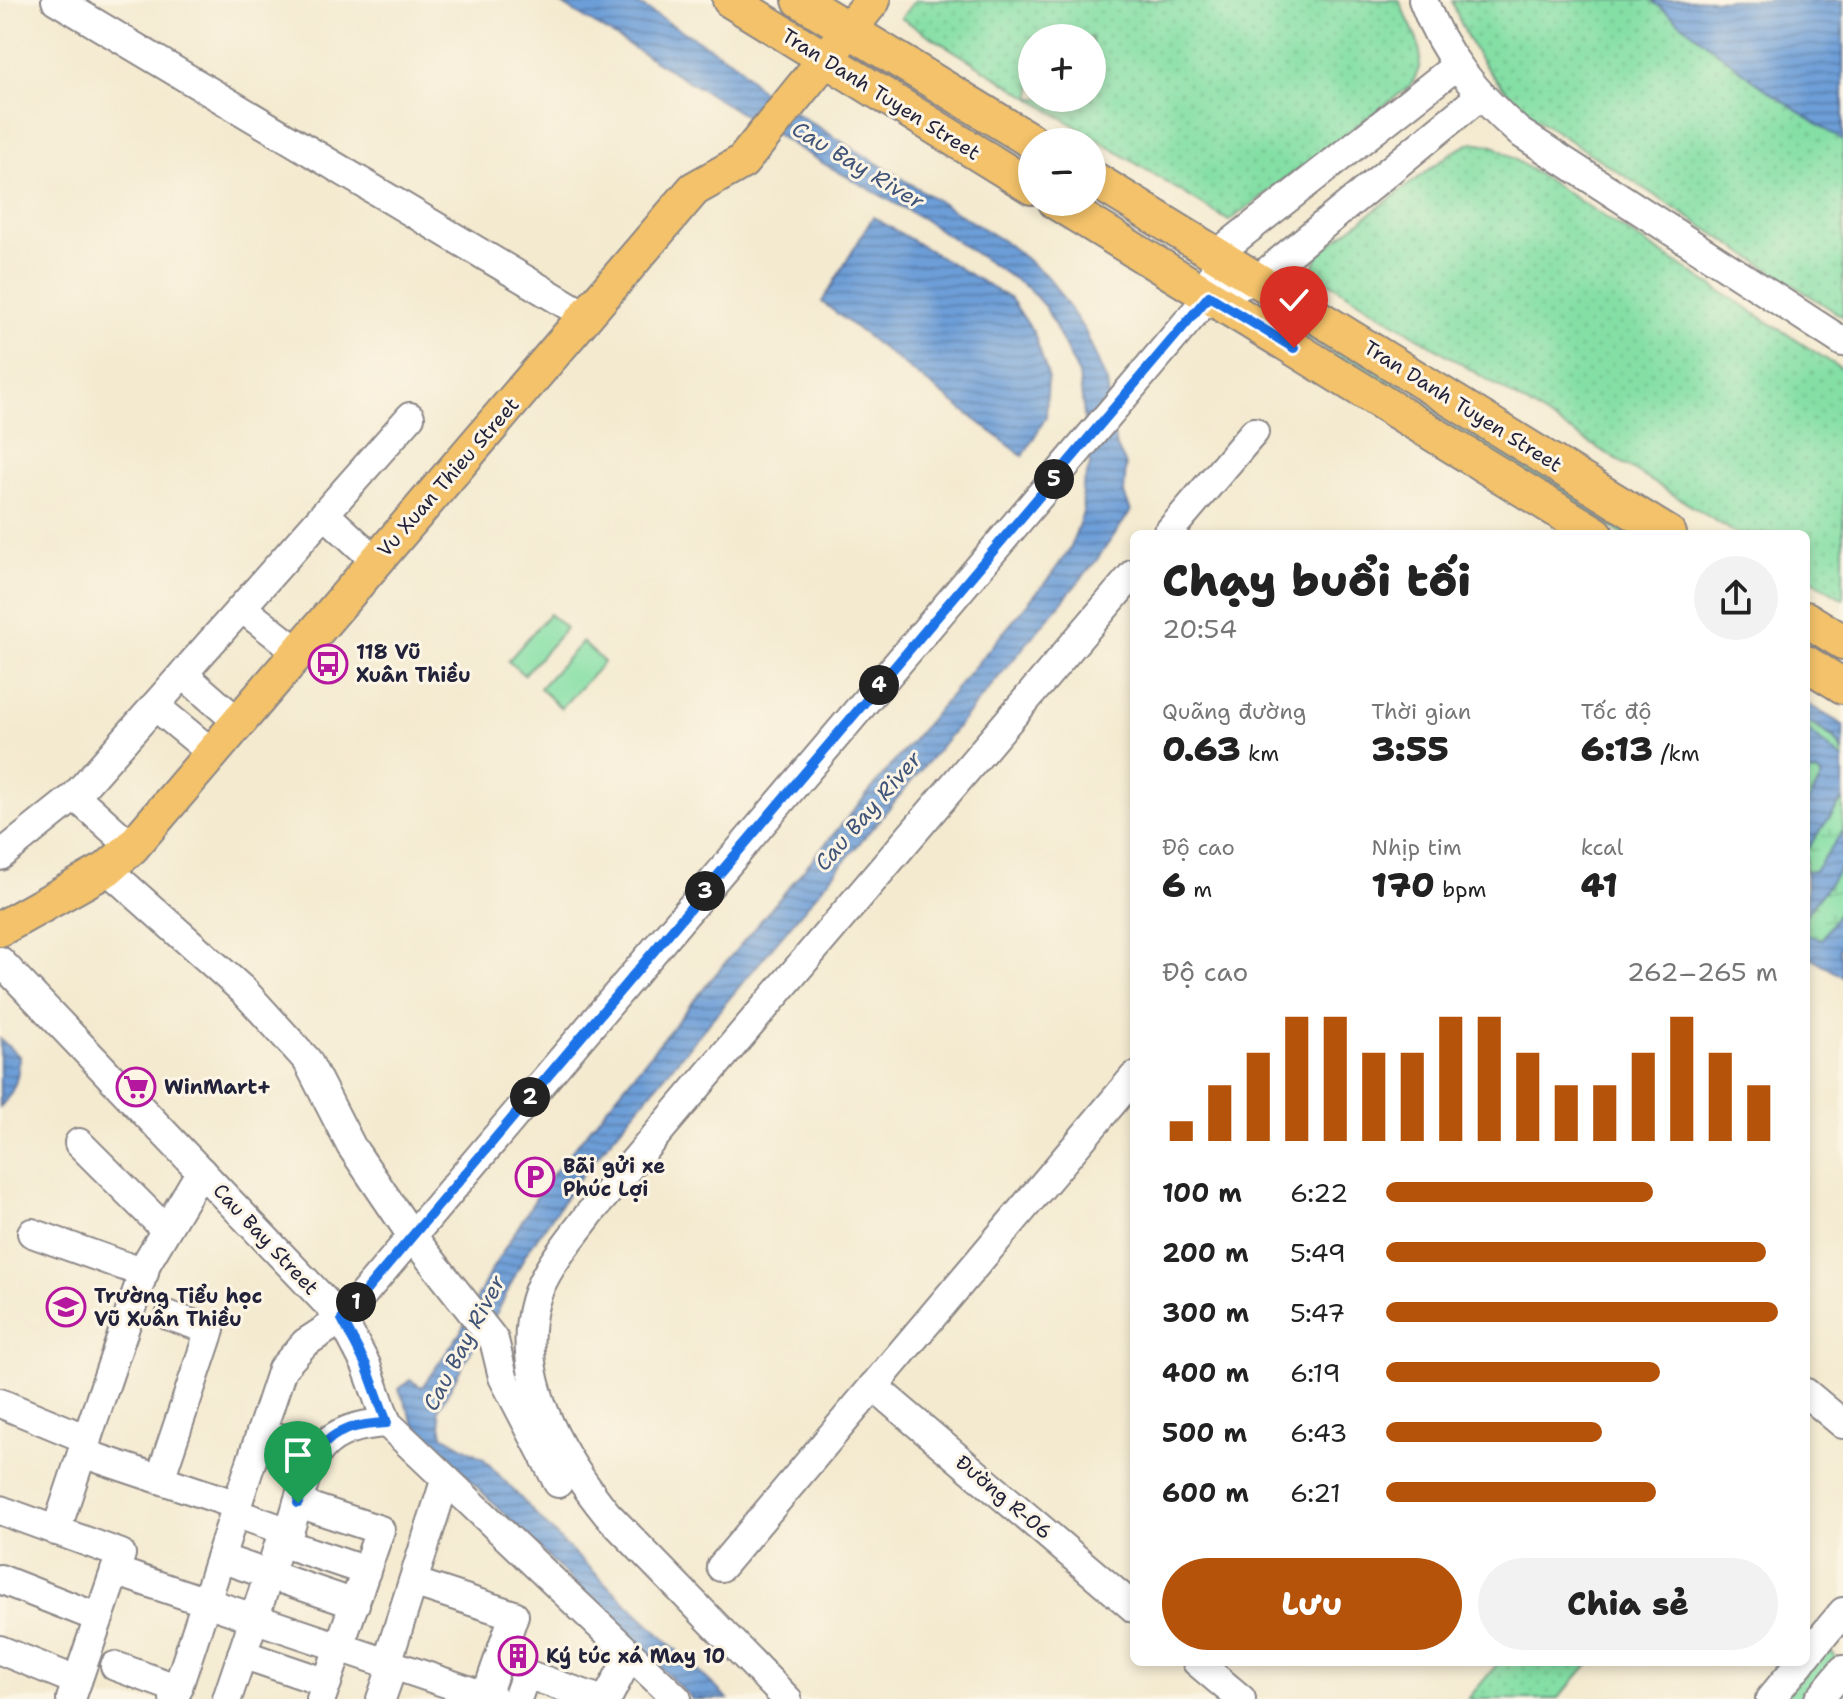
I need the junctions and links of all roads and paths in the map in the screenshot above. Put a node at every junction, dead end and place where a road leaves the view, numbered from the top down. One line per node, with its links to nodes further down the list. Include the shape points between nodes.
1 (56, 0): 17 (street)
2 (730, 0): 7 (main road, Tran Danh Tuyen Street)
3 (800, 0): 6 (main road, Tran Danh Tuyen Street)
4 (873, 0): 6 (main road, Vu Xuan Thieu Street)
5 (1423, 0): 8 (street)
6 (848, 30): 7 (main road, Vu Xuan Thieu Street); 10 (main road, Tran Danh Tuyen Street)
7 (825, 59): 11 (main road, Tran Danh Tuyen Street); 17 (main road, Vu Xuan Thieu Street, via 732,170 694,189)
8 (1456, 66): 9 (street); 14 (street)
9 (1480, 96): 15 (street); 18 (street, via 1519,132)
10 (1018, 133)
11 (1018, 178)
12 (1106, 186): 14 (main road, Tran Danh Tuyen Street)
13 (1079, 216): 16 (main road, Tran Danh Tuyen Street)
14 (1218, 253): 15 (main road, Tran Danh Tuyen Street); 16 (street)
15 (1258, 279): 16 (street); 24 (main road, Tran Danh Tuyen Street)
16 (1209, 296): 23 (main road, Tran Danh Tuyen Street); 48 (street)
17 (586, 316): 25 (main road, Vu Xuan Thieu Street)
18 (1843, 342)
19 (410, 417): 21 (street)
20 (1254, 432): 22 (street)
21 (325, 514): 25 (street); 27 (street)
22 (1170, 530)
23 (1589, 530)
24 (1663, 530)
25 (376, 561): 30 (main road, Vu Xuan Thieu Street)
26 (1130, 578): 95 (street, via 590,1213 558,1256 535,1300 530,1337 541,1405 582,1483)
27 (242, 608): 30 (street); 32 (street)
28 (1810, 621): 29 (main road)
29 (1843, 642)
30 (298, 652): 35 (main road, Vu Xuan Thieu Street)
31 (1810, 665): 33 (main road)
32 (183, 674): 34 (street); 35 (street)
33 (1843, 686)
34 (155, 706): 36 (street); 37 (street)
35 (238, 722): 36 (main road, Vu Xuan Thieu Street)
36 (212, 753): 38 (main road, Vu Xuan Thieu Street)
37 (75, 796): 38 (street); 39 (street)
38 (132, 847): 40 (main road, Vu Xuan Thieu Street)
39 (0, 856)
40 (107, 869): 41 (main road, Vu Xuan Thieu Street); 48 (street, via 245,992 307,1060 351,1146)
41 (0, 929)
42 (0, 961): 45 (street, Cau Bay Street)
43 (1130, 1082): 52 (street)
44 (79, 1143): 46 (street)
45 (201, 1171): 46 (street); 51 (street, Cau Bay Street)
46 (165, 1229): 49 (street)
47 (32, 1233): 49 (street)
48 (412, 1236): 51 (street); 62 (street, via 494,1340 503,1377)
49 (144, 1273): 58 (street)
50 (170, 1316): 60 (street, via 210,1330)
51 (342, 1319): 55 (street, Cau Bay Street); 57 (street, via 282,1369)
52 (873, 1386): 69 (street); 77 (street, Đường R-06)
53 (1810, 1396): 56 (street)
54 (0, 1403): 58 (street)
55 (387, 1423): 59 (street, via 340,1432); 61 (street, Cau Bay Street)
56 (1843, 1424)
57 (261, 1432): 59 (street); 64 (street)
58 (84, 1446): 60 (street); 66 (street)
59 (316, 1450): 63 (street)
60 (160, 1479): 64 (street)
61 (445, 1481): 74 (street); 100 (street, Cau Bay Street)
62 (558, 1483)
63 (298, 1503): 67 (street, via 289,1532); 71 (street, via 380,1530)
64 (236, 1509): 67 (street); 68 (street)
65 (0, 1510): 66 (street)
66 (56, 1531): 70 (street, via 121,1554)
67 (282, 1536): 71 (street); 72 (street)
68 (220, 1558): 72 (street); 75 (street)
69 (721, 1567)
70 (115, 1571): 75 (street); 78 (street)
71 (366, 1571): 76 (street)
72 (269, 1575): 76 (street); 79 (street)
73 (0, 1579): 78 (street)
74 (413, 1582): 85 (street); 97 (street, via 514,1615)
75 (206, 1602): 79 (street); 94 (street)
76 (355, 1604): 81 (street)
77 (1130, 1605)
78 (99, 1618): 91 (street)
79 (254, 1618): 81 (street); 84 (street)
80 (1838, 1629): 83 (street)
81 (340, 1647): 85 (street); 92 (street)
82 (0, 1650): 91 (street)
83 (1810, 1653)
84 (242, 1654): 92 (street); 96 (street)
85 (390, 1664): 90 (street); 98 (street)
86 (115, 1666): 94 (street)
87 (1202, 1666): 101 (street)
88 (1798, 1666): 102 (street)
89 (1843, 1670): 103 (street)
90 (424, 1688): 97 (street)
91 (74, 1690)
92 (324, 1691)
93 (608, 1693): 99 (street, via 526,1674)
94 (176, 1694)
95 (777, 1696)
96 (234, 1697)
97 (490, 1698)
98 (381, 1699)
99 (517, 1699)
100 (677, 1699)
101 (1241, 1699)
102 (1770, 1699)
103 (1819, 1699)

